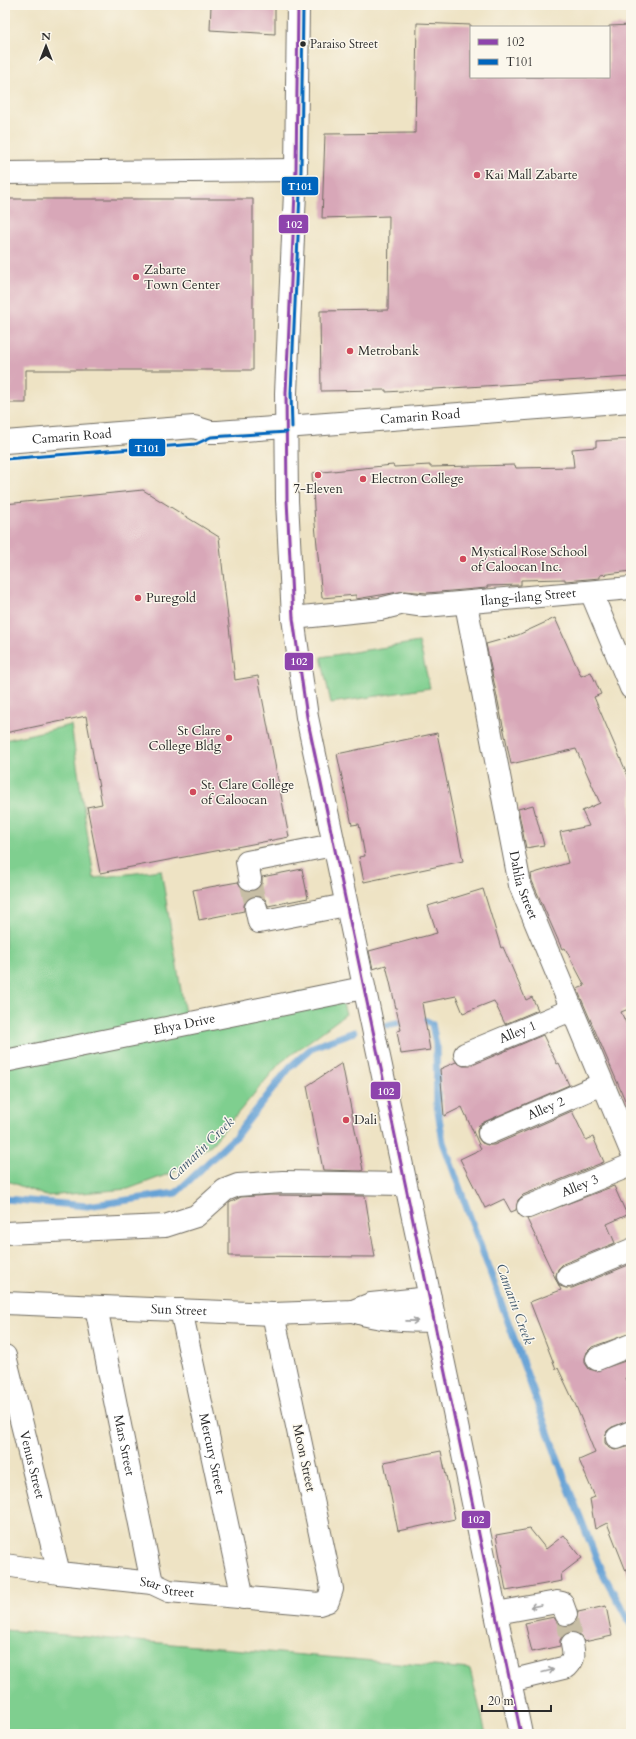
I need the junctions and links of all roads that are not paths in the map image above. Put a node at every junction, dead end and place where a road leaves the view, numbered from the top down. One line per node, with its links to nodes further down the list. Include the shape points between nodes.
1 (298, 5): 2 (street)
2 (296, 170): 3 (street); 5 (street, via 286,393)
3 (5, 173)
4 (631, 401): 5 (street, Camarin Road)
5 (287, 427): 6 (street, Camarin Road); 12 (street, via 288,556)
6 (210, 432): 7 (street, Camarin Road, via 194,427); 8 (street, Camarin Road, via 196,439)
7 (5, 442)
8 (5, 454)
9 (631, 588): 10 (street, Ilang-ilang Street)
10 (591, 592): 11 (street, Ilang-ilang Street); 13 (street)
11 (466, 604): 12 (street, Ilang-ilang Street, via 425,606 404,603 380,609); 19 (street, Dahlia Street, via 520,885)
12 (293, 618): 14 (street, via 307,718)
13 (631, 688)
14 (333, 844): 15 (street, via 247,862); 16 (street)
15 (250, 879)
16 (346, 905): 17 (street, via 259,922); 18 (street)
17 (256, 908)
18 (363, 988): 21 (street, Ehya Drive); 26 (street)
19 (571, 1010): 20 (street, Alley 1); 22 (street, Dahlia Street)
20 (465, 1054)
21 (5, 1061)
22 (602, 1084): 23 (street, Alley 2); 24 (street, Dahlia Street)
23 (489, 1133)
24 (631, 1151)
25 (631, 1165): 27 (street, Alley 3)
26 (405, 1184): 28 (street, via 283,1182 238,1185 225,1190 196,1216 165,1226); 31 (street)
27 (528, 1207)
28 (5, 1233)
29 (631, 1250): 30 (street)
30 (568, 1276)
31 (430, 1298): 35 (street, Sun Street, via 371,1304); 37 (street)
32 (5, 1303): 33 (street, Sun Street)
33 (96, 1307): 34 (street, Sun Street); 43 (street, Mars Street)
34 (182, 1310): 36 (street, Sun Street); 44 (street, Mercury Street)
35 (353, 1311): 36 (street, Sun Street); 37 (street, Sun Street, one-way to 37, via 372,1318)
36 (273, 1314): 45 (street, Moon Street, via 332,1589)
37 (435, 1321): 46 (street)
38 (631, 1345): 40 (street)
39 (5, 1356): 42 (street, Venus Street)
40 (597, 1359)
41 (5, 1565): 42 (street, Star Street)
42 (59, 1574): 43 (street, Star Street)
43 (152, 1583): 44 (street, Star Street, via 169,1591)
44 (243, 1598): 45 (street, Star Street, via 319,1604)
45 (328, 1601)
46 (496, 1613): 47 (street, one-way to 46, via 562,1604 557,1602); 49 (street)
47 (566, 1614)
48 (572, 1644): 49 (street, one-way to 48, via 567,1667 574,1655)
49 (510, 1681): 50 (street)
50 (521, 1734)

